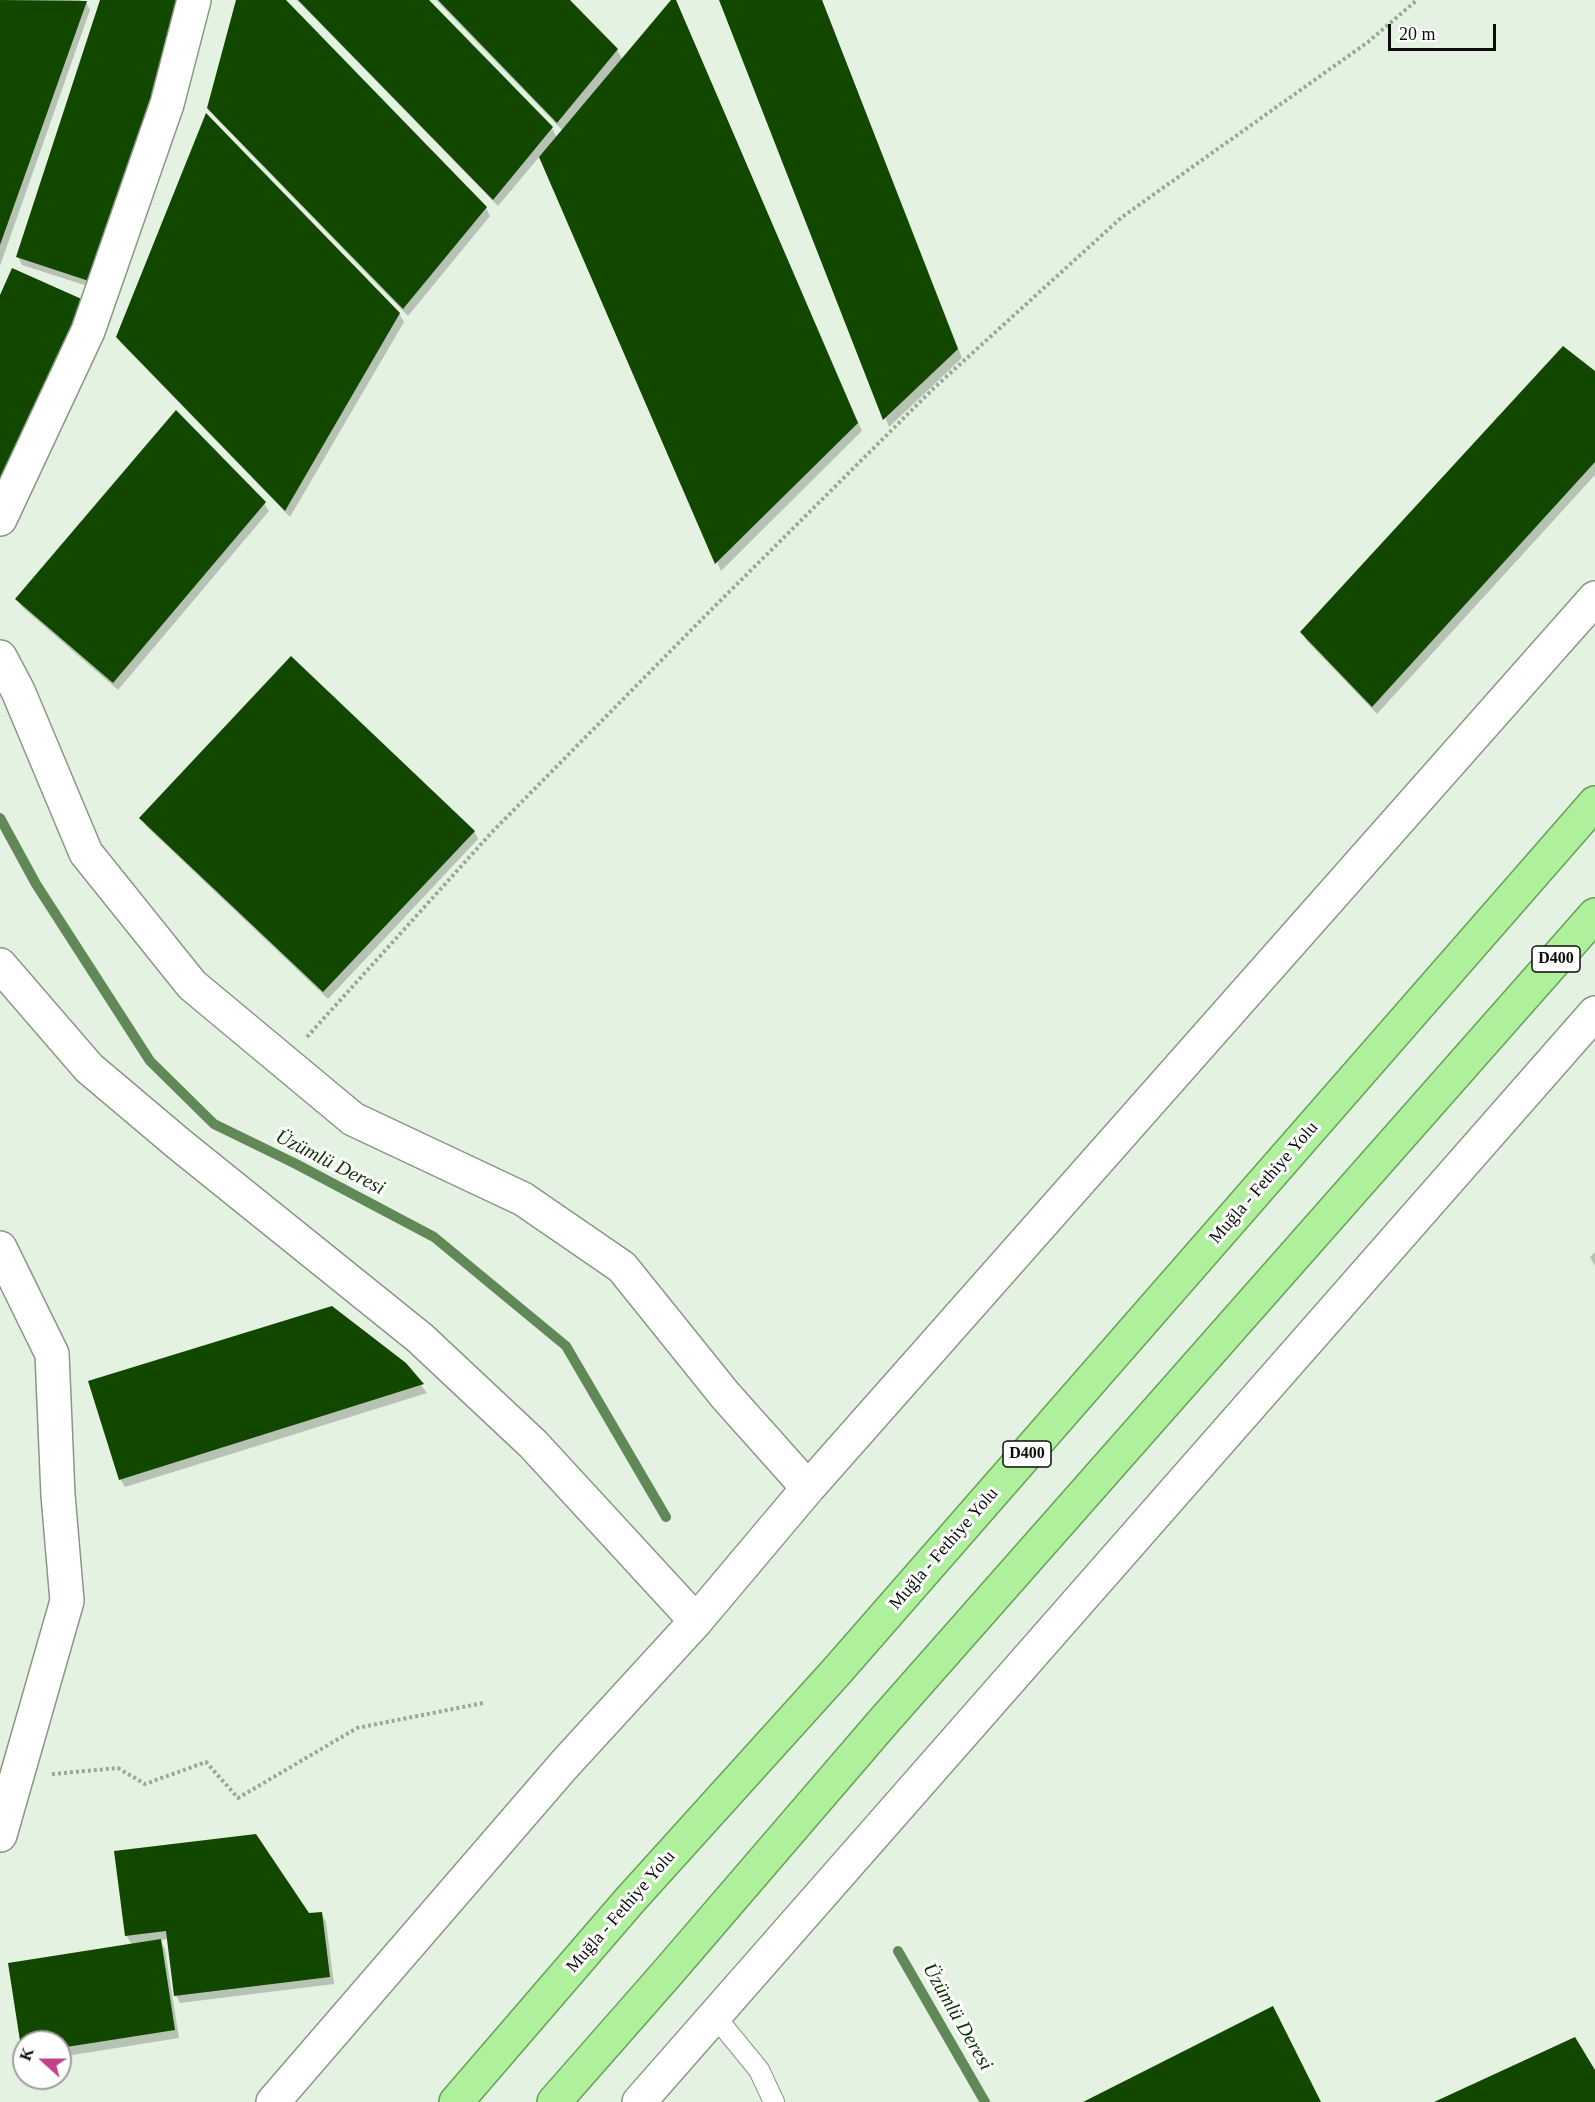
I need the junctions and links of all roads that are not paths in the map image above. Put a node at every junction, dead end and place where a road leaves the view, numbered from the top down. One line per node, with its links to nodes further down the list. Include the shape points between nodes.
1 (194, 0): 2 (street, via 167,104 88,331)
2 (0, 519)
3 (1595, 598): 10 (street)
4 (0, 657): 10 (street, via 87,853 192,985 353,1119 523,1199 621,1267 725,1395)
5 (1595, 803): 15 (highway, Muğla - Fethiye Yolu / D400)
6 (1595, 915): 16 (highway, D400, via 883,1722)
7 (0, 965): 11 (street, via 89,1068 420,1338 533,1444)
8 (1595, 1013): 13 (street)
9 (0, 1248): 12 (street, via 52,1354 67,1601)
10 (808, 1488): 11 (street)
11 (696, 1621): 14 (street, via 564,1765)
12 (0, 1835)
13 (714, 2015): 17 (street); 18 (lane, via 759,2070)
14 (273, 2102)
15 (456, 2102)
16 (554, 2102)
17 (639, 2102)
18 (774, 2102)

